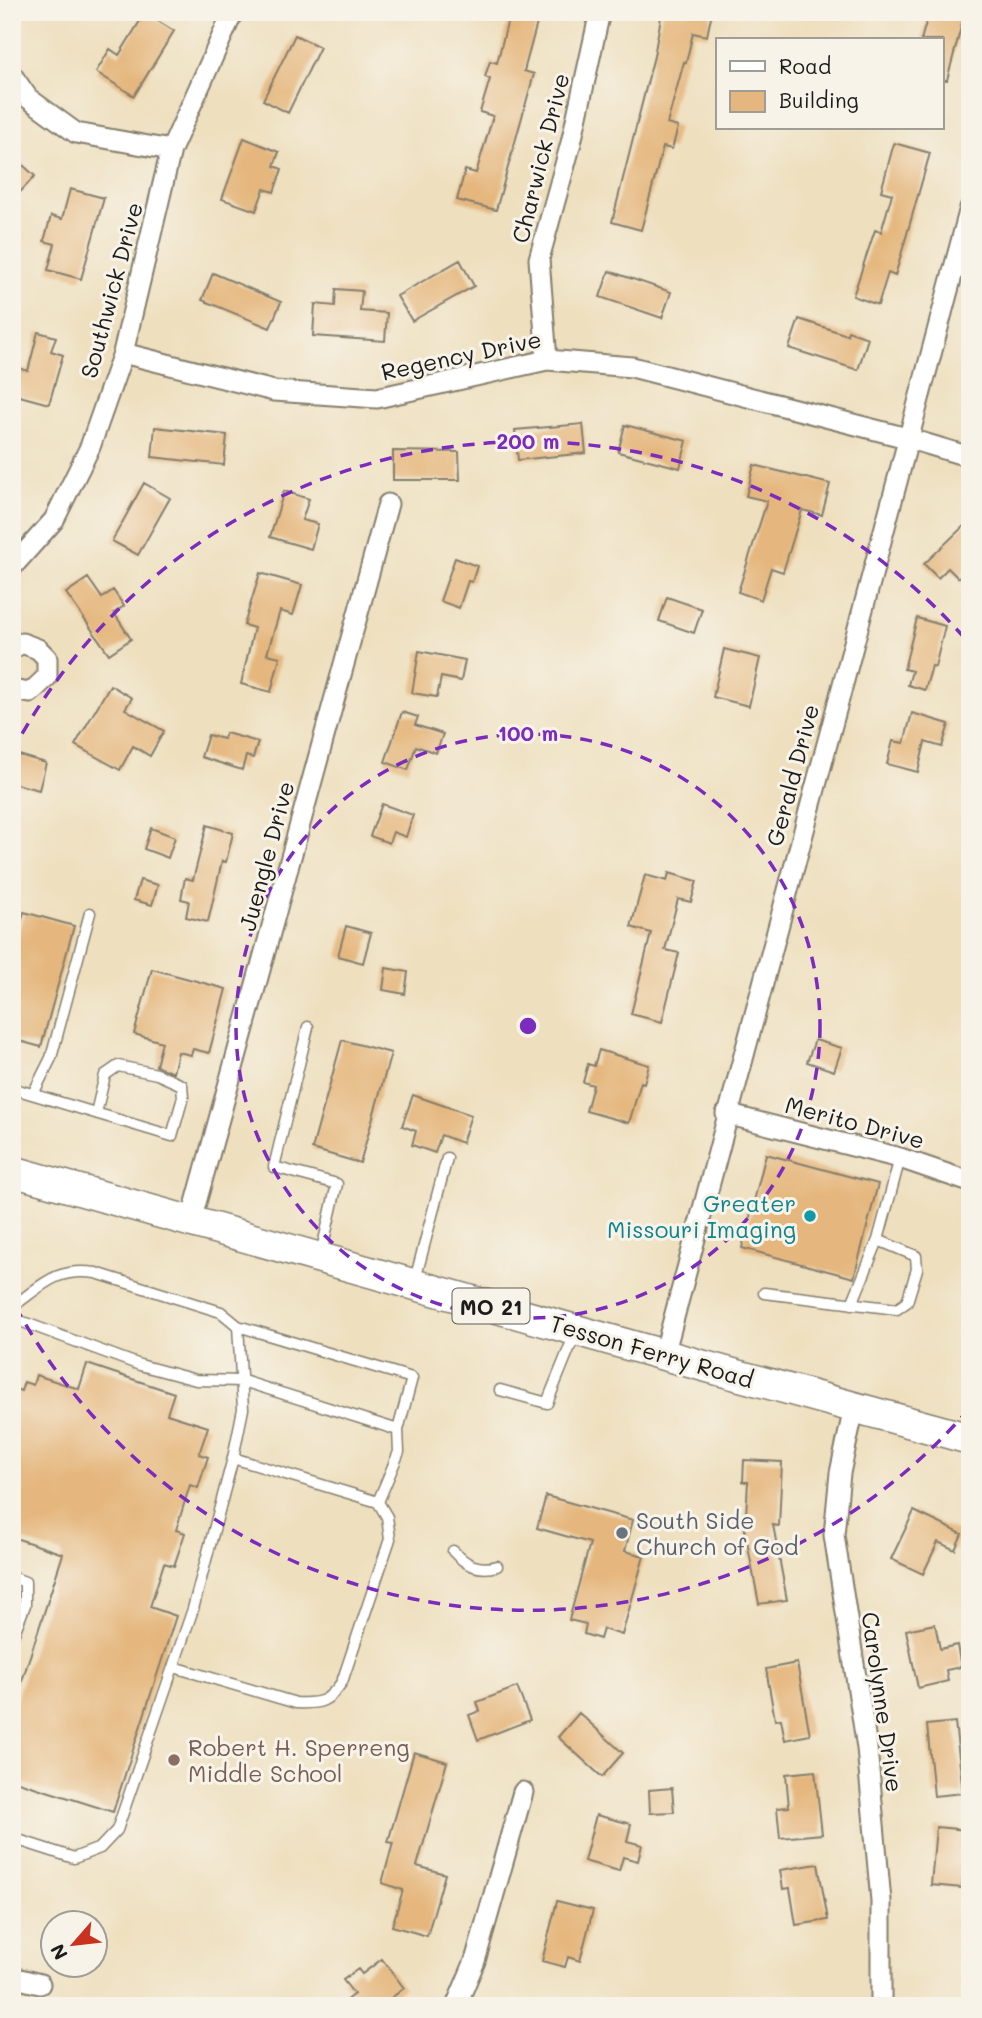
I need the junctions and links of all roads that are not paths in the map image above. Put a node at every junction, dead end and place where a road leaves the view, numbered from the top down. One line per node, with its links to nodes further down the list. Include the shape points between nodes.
1 (233, 12): 4 (street, Southwick Drive)
2 (600, 12): 7 (street, Charwick Drive, via 539,259)
3 (12, 75): 4 (street, via 28,98 76,133)
4 (172, 150): 6 (street, Southwick Drive)
5 (970, 208): 8 (street, Gerald Drive)
6 (123, 354): 7 (street, Regency Drive, via 274,391 377,398); 11 (street, Southwick Drive, via 90,447 54,520)
7 (547, 360): 8 (street, Regency Drive, via 632,368)
8 (907, 438): 9 (street, Regency Drive); 19 (street, Gerald Drive)
9 (970, 457)
10 (388, 503): 24 (street, Juengle Drive)
11 (12, 566)
12 (12, 649): 13 (street, via 22,643 38,649 47,658 47,677 30,693)
13 (12, 690)
14 (90, 913): 17 (lane, via 51,1058)
15 (308, 1027): 26 (lane, via 274,1167 337,1184)
16 (13, 1092): 17 (lane)
17 (33, 1094): 18 (lane)
18 (96, 1113): 18 (lane, via 172,1136 182,1085 158,1074 118,1066 105,1075)
19 (726, 1114): 21 (street, Merito Drive); 34 (street, Gerald Drive)
20 (447, 1158): 27 (lane)
21 (900, 1158): 23 (street, Merito Drive); 25 (lane)
22 (12, 1171): 24 (main road, Tesson Ferry Road / MO 21)
23 (970, 1182)
24 (191, 1221): 26 (main road, Tesson Ferry Road / MO 21)
25 (878, 1240): 29 (lane); 29 (lane, via 915,1256 917,1269 907,1302 897,1309)
26 (320, 1258): 27 (main road, Tesson Ferry Road / MO 21)
27 (414, 1284): 33 (main road, Tesson Ferry Road / MO 21)
28 (764, 1293): 29 (lane)
29 (852, 1304)
30 (12, 1307): 32 (lane, via 63,1272 78,1270 221,1312)
31 (12, 1318): 35 (lane, via 140,1366 196,1380)
32 (238, 1326): 35 (lane); 38 (lane, via 412,1378)
33 (576, 1330): 34 (main road, Tesson Ferry Road / MO 21); 36 (lane, via 547,1403)
34 (664, 1355): 37 (main road, Tesson Ferry Road / MO 21)
35 (243, 1381): 38 (lane); 40 (lane, via 243,1409)
36 (500, 1390)
37 (854, 1408): 39 (main road, Tesson Ferry Road / MO 21); 52 (street, Carolynne Drive, via 840,1473 834,1535 868,1762 881,1901)
38 (398, 1430): 41 (lane, via 399,1452)
39 (970, 1439)
40 (233, 1458): 41 (lane); 46 (lane)
41 (378, 1502): 46 (lane, via 387,1517 390,1539 342,1682 331,1697 315,1704 296,1703)
42 (453, 1551): 43 (lane, via 474,1567)
43 (497, 1566)
44 (12, 1577): 45 (lane, via 25,1582 25,1605)
45 (13, 1632)
46 (174, 1667): 48 (lane, via 117,1830 100,1848 74,1858)
47 (523, 1792): 51 (street, via 475,1961)
48 (12, 1838)
49 (12, 1977): 50 (street)
50 (40, 1984)
51 (456, 2006)
52 (881, 2006)

